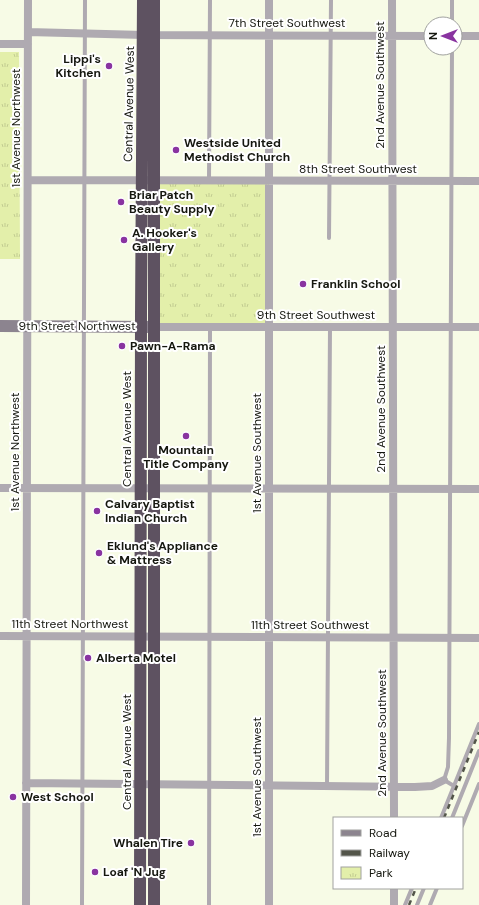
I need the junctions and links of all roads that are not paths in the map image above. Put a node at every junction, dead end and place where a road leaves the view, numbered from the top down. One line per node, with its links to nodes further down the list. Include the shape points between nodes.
1 (28, 0): 11 (street, 1st Avenue Northwest)
2 (85, 0): 12 (lane)
3 (143, 0): 13 (highway, Central Avenue West)
4 (154, 0): 13 (highway, Central Avenue West)
5 (210, 0): 14 (lane)
6 (269, 0): 15 (street, 1st Avenue Southwest)
7 (331, 0): 16 (lane)
8 (392, 0): 17 (street, 2nd Avenue Southwest)
9 (452, 0): 10 (lane)
10 (452, 16)
11 (28, 32): 12 (street, 7th Street Southwest); 22 (street, 1st Avenue Northwest)
12 (85, 33): 13 (street, 7th Street Southwest); 25 (lane)
13 (149, 35): 14 (street, 7th Street Southwest); 26 (highway, Central Avenue West)
14 (210, 35): 15 (street, 7th Street Southwest); 27 (lane)
15 (269, 35): 16 (street, 7th Street Southwest); 28 (street, 1st Avenue Southwest)
16 (330, 35): 17 (street, 7th Street Southwest); 29 (lane)
17 (392, 36): 18 (street, 7th Street Southwest); 30 (street, 2nd Avenue Southwest)
18 (423, 36)
19 (463, 36): 20 (street)
20 (479, 36)
21 (0, 44): 22 (street)
22 (28, 44): 24 (street, 1st Avenue Northwest)
23 (452, 56): 31 (lane)
24 (28, 180): 25 (street, 8th Street Southwest); 35 (street, 1st Avenue Northwest)
25 (84, 180): 26 (street, 8th Street Southwest); 36 (lane)
26 (147, 181): 27 (street, 8th Street Southwest); 37 (highway, Central Avenue West); 39 (highway, Central Avenue West)
27 (209, 181): 28 (street, 8th Street Southwest)
28 (269, 181): 29 (street, 8th Street Southwest); 38 (street, 1st Avenue Southwest)
29 (330, 181): 30 (street, 8th Street Southwest); 33 (lane)
30 (393, 181): 31 (street, 8th Street Southwest); 42 (street, 2nd Avenue Southwest)
31 (452, 181): 32 (street, 8th Street Southwest); 43 (lane)
32 (479, 181)
33 (329, 238)
34 (0, 326): 35 (street, 9th Street Northwest)
35 (27, 326): 36 (street, 9th Street Northwest); 46 (street, 1st Avenue Northwest)
36 (84, 326): 37 (street, 9th Street Northwest); 47 (lane)
37 (141, 326): 39 (street, 9th Street Northwest); 48 (highway, Central Avenue West)
38 (268, 326): 40 (street, 9th Street Southwest); 41 (street, 9th Street Southwest); 50 (street, 1st Avenue Southwest)
39 (154, 327): 40 (street, 9th Street Southwest); 48 (highway, Central Avenue West)
40 (210, 327): 49 (lane)
41 (330, 327): 42 (street, 9th Street Southwest); 51 (lane)
42 (393, 327): 43 (street, 9th Street Southwest); 52 (street, 2nd Avenue Southwest)
43 (451, 327): 44 (street, 9th Street Southwest); 53 (lane)
44 (479, 327)
45 (0, 488): 46 (street)
46 (27, 488): 47 (street); 55 (street, 1st Avenue Northwest)
47 (84, 488): 48 (street); 56 (lane)
48 (147, 488): 49 (street); 58 (highway, Central Avenue West); 59 (highway, Central Avenue West)
49 (209, 488): 50 (street); 60 (lane)
50 (269, 488): 51 (street); 61 (street, 1st Avenue Southwest)
51 (328, 488): 52 (street); 62 (lane)
52 (393, 489): 53 (street); 63 (street, 2nd Avenue Southwest)
53 (450, 489): 54 (street); 64 (lane)
54 (479, 489)
55 (26, 635): 56 (street, 11th Street Northwest); 57 (street, 11th Street Northwest); 69 (street, 1st Avenue Northwest)
56 (83, 635): 58 (street, 11th Street Northwest); 70 (lane)
57 (0, 636)
58 (141, 636): 59 (street, 11th Street Southwest); 71 (highway, Central Avenue West)
59 (153, 636): 60 (street, 11th Street Southwest); 72 (highway, Central Avenue West)
60 (208, 637): 61 (street, 11th Street Southwest); 73 (lane)
61 (269, 637): 62 (street, 11th Street Southwest); 75 (street, 1st Avenue Southwest)
62 (328, 637): 63 (street, 11th Street Southwest); 76 (lane)
63 (394, 637): 64 (street, 11th Street Southwest); 78 (street, 2nd Avenue Southwest)
64 (450, 638): 65 (street, 11th Street Southwest); 68 (lane, via 449,757)
65 (479, 638)
66 (479, 724): 77 (lane)
67 (479, 751): 81 (lane)
68 (444, 780): 77 (lane); 78 (street, via 432,786)
69 (26, 783): 70 (street); 87 (street, 1st Avenue Northwest)
70 (83, 783): 71 (street); 88 (lane)
71 (141, 784): 72 (street); 89 (highway, Central Avenue West)
72 (154, 784): 73 (street); 90 (highway, Central Avenue West)
73 (209, 784): 75 (street); 91 (lane)
74 (479, 784): 82 (lane)
75 (269, 786): 76 (street); 92 (street, 1st Avenue Southwest)
76 (327, 786): 78 (street)
77 (454, 786): 80 (lane)
78 (394, 787): 79 (street, 2nd Avenue Southwest)
79 (394, 817)
80 (441, 817)
81 (452, 817)
82 (463, 824)
83 (394, 889): 93 (street)
84 (412, 889): 94 (lane)
85 (424, 889): 95 (lane)
86 (436, 889): 96 (lane)
87 (26, 905)
88 (82, 905)
89 (140, 905)
90 (154, 905)
91 (209, 905)
92 (269, 905)
93 (394, 905)
94 (405, 905)
95 (417, 905)
96 (430, 905)

